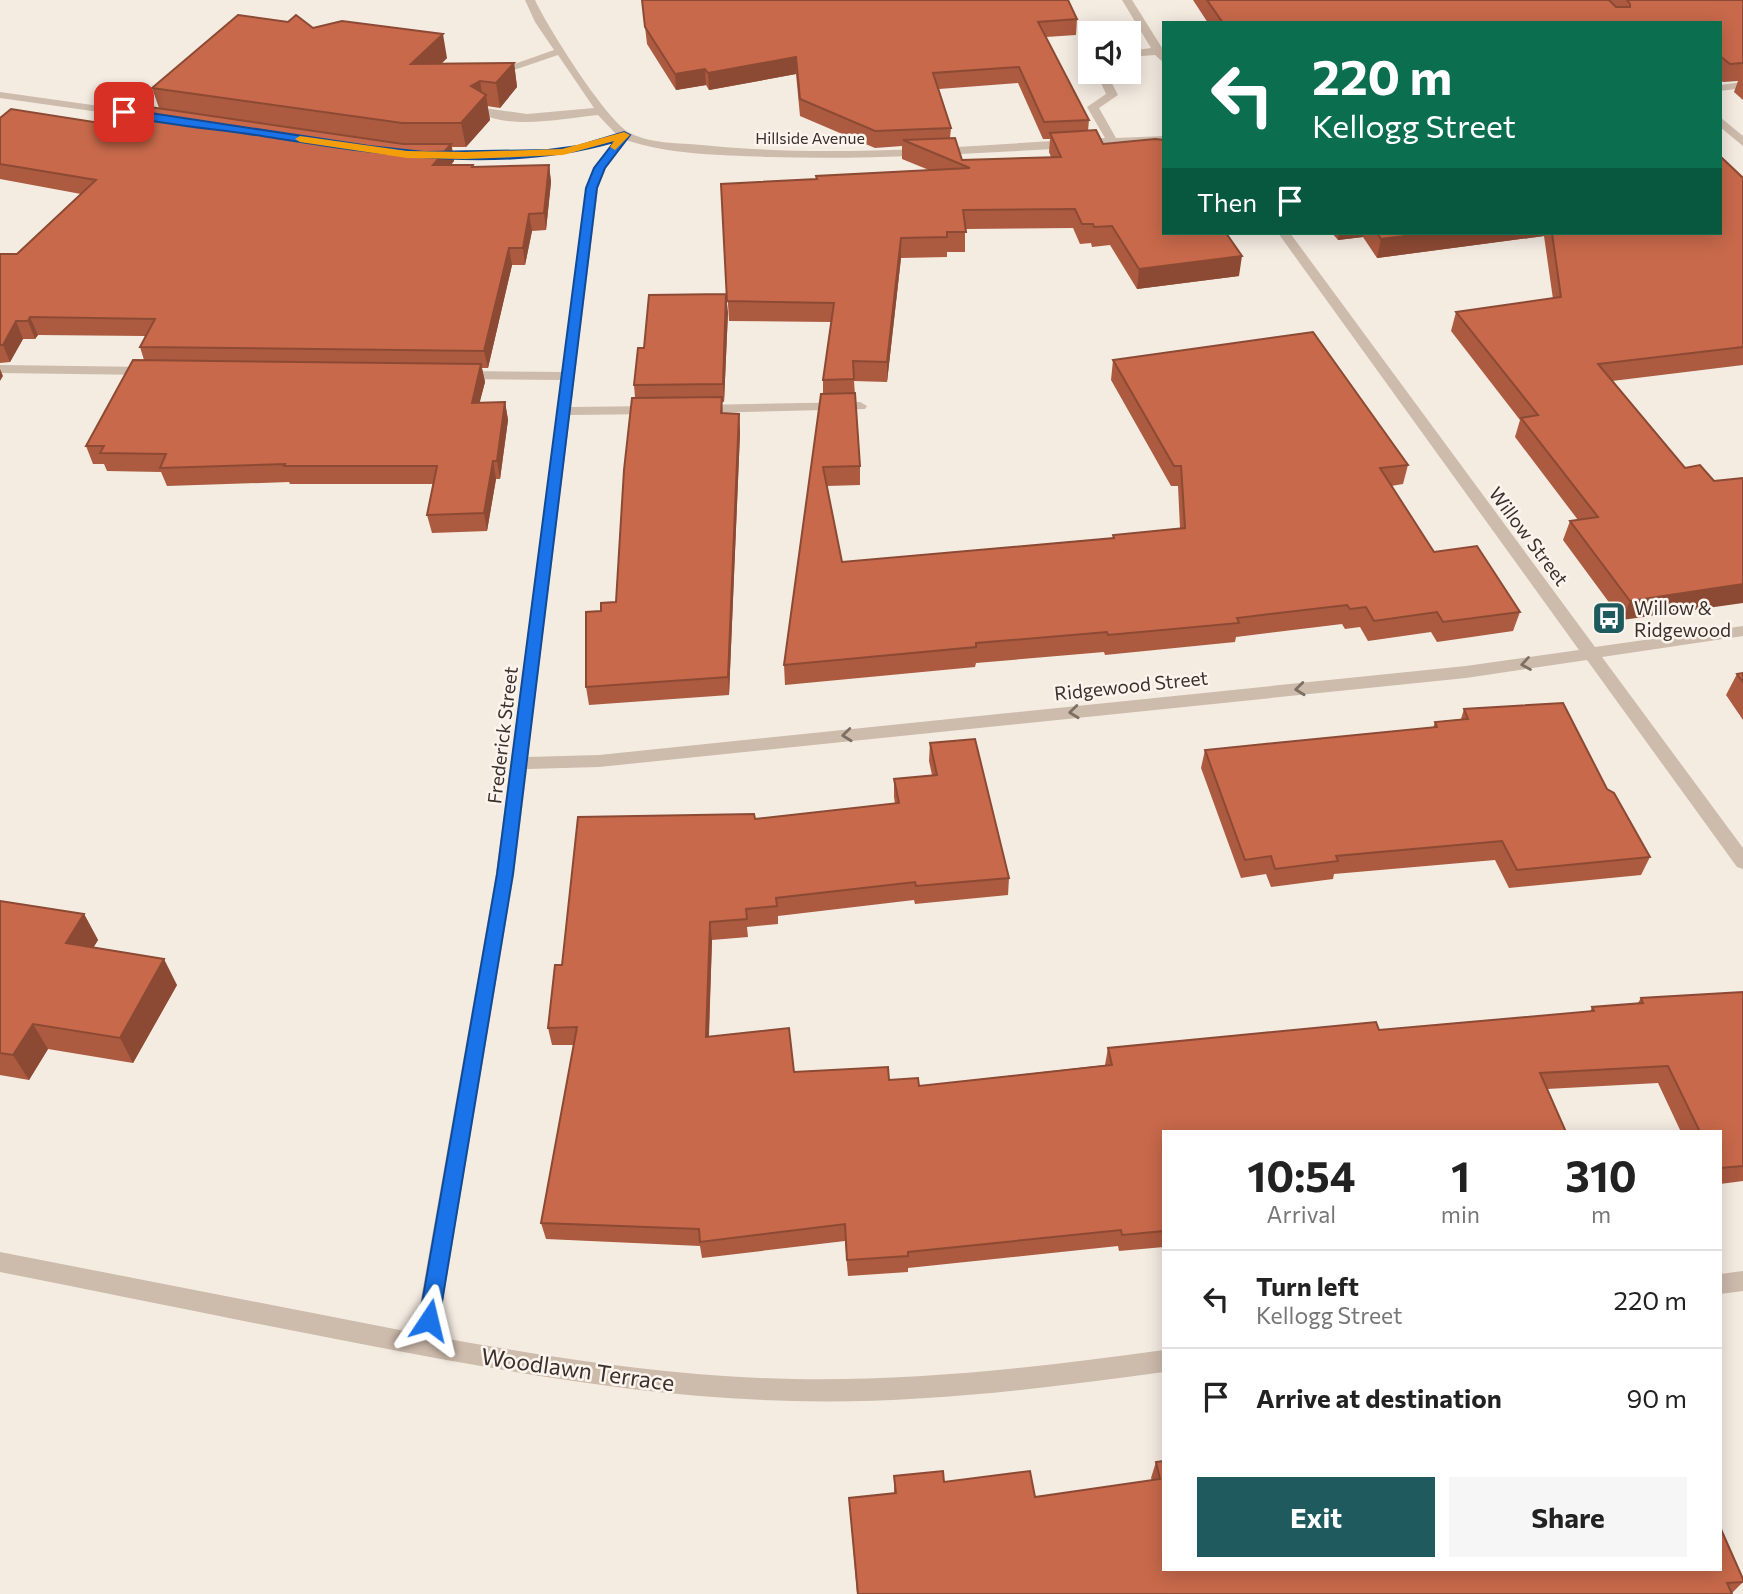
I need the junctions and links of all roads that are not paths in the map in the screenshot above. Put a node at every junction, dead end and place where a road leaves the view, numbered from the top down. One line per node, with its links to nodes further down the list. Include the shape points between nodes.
1 (530, 0): 3 (street, Hillside Avenue)
2 (1127, 0): 5 (street)
3 (560, 51): 6 (street, via 506,67); 12 (street, Hillside Avenue)
4 (1141, 55): 5 (street)
5 (1161, 56)
6 (477, 82)
7 (1107, 84): 17 (street, via 1112,95 1093,107)
8 (1743, 85): 9 (street)
9 (1722, 88)
10 (0, 95): 13 (street)
11 (484, 111): 12 (street, via 518,116)
12 (600, 111): 15 (street, Hillside Avenue)
13 (175, 120)
14 (1722, 122): 18 (street)
15 (624, 135): 17 (street, Hillside Avenue, via 680,148 804,155); 19 (street, via 548,154); 24 (street, Frederick Street, via 592,188)
16 (1162, 139): 17 (street, Hillside Avenue)
17 (1113, 142)
18 (1743, 142)
19 (416, 155)
20 (1285, 235): 28 (street, Willow Street)
21 (0, 369): 22 (street)
22 (166, 371)
23 (444, 374): 24 (street)
24 (568, 376): 26 (street, Frederick Street)
25 (860, 406): 26 (street)
26 (564, 411): 29 (street, Frederick Street)
27 (1743, 631): 28 (street, Ridgewood Street)
28 (1593, 654): 29 (street, Ridgewood Street, one-way to 29, via 1466,672 710,750); 30 (street, Willow Street)
29 (520, 763): 34 (street, Frederick Street)
30 (1743, 862)
31 (0, 1262): 34 (street, Woodlawn Terrace)
32 (1743, 1281): 33 (street)
33 (1722, 1284)
34 (424, 1346): 35 (street, Woodlawn Terrace, via 591,1373 791,1390 923,1389)
35 (1162, 1361)

